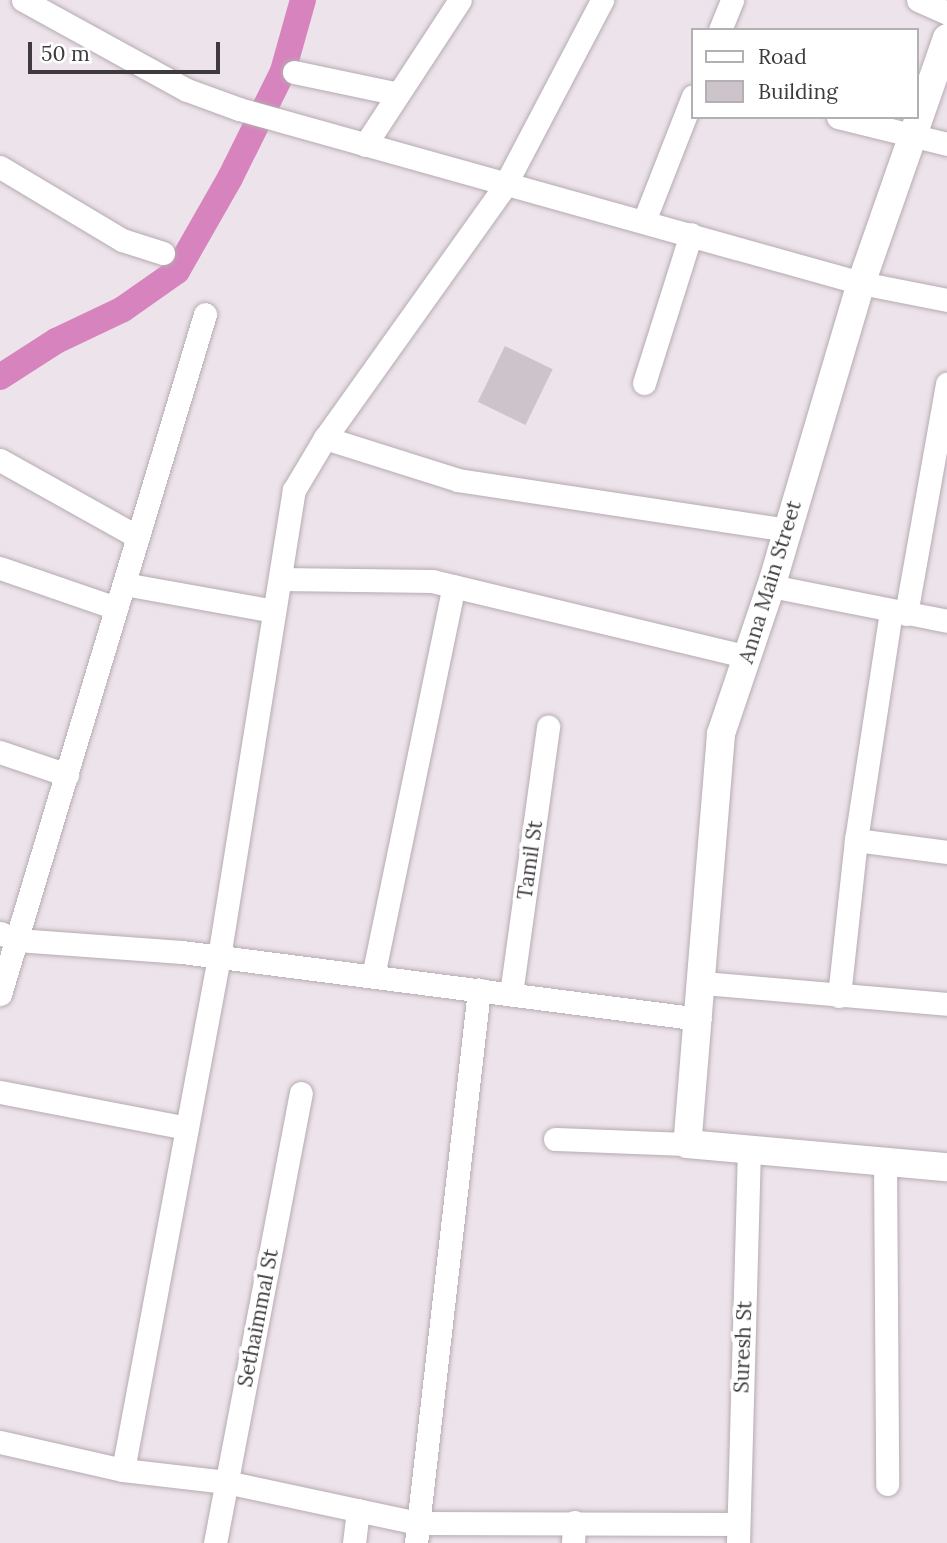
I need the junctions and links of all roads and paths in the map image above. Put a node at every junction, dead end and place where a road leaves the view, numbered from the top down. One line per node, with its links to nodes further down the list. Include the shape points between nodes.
1 (23, 0): 17 (street, via 187,90 288,125)
2 (460, 0): 10 (street)
3 (603, 0): 19 (street)
4 (732, 0): 7 (street)
5 (918, 0): 6 (street)
6 (947, 13)
7 (721, 28)
8 (947, 38): 12 (street, Anna Main Street)
9 (294, 72): 10 (street)
10 (398, 94): 17 (street)
11 (692, 99): 20 (street)
12 (919, 114)
13 (845, 119): 15 (street)
14 (917, 119): 15 (street, Anna Main Street)
15 (910, 138): 16 (street); 23 (street, Anna Main Street)
16 (947, 144)
17 (365, 145): 19 (street)
18 (0, 167): 22 (street, via 122,240)
19 (504, 187): 20 (street); 28 (street)
20 (644, 220): 21 (street)
21 (691, 234): 23 (street); 26 (street)
22 (163, 253)
23 (861, 283): 24 (street); 30 (street, Anna Main Street)
24 (947, 300)
25 (205, 314): 31 (street)
26 (644, 383)
27 (947, 384): 39 (street)
28 (325, 438): 30 (street, via 457,480); 33 (street, via 294,490)
29 (0, 460): 31 (street)
30 (787, 530): 36 (street, Anna Main Street)
31 (138, 537): 34 (street)
32 (0, 568): 37 (street)
33 (280, 579): 35 (street, via 432,581); 38 (street)
34 (124, 584): 37 (street); 38 (street)
35 (454, 586): 41 (street); 49 (street)
36 (771, 586): 39 (street); 41 (street, Anna Main Street)
37 (116, 608): 44 (street)
38 (274, 611): 48 (street)
39 (899, 612): 40 (street); 45 (street)
40 (947, 621)
41 (748, 657): 50 (street, Anna Main Street, via 721,734)
42 (548, 727): 52 (street, Tamil St)
43 (0, 752): 44 (street)
44 (66, 775): 47 (street)
45 (856, 840): 46 (street); 54 (street)
46 (947, 852)
47 (9, 937): 48 (street); 53 (street)
48 (219, 957): 49 (street); 59 (street)
49 (373, 976): 51 (street)
50 (702, 983): 54 (street); 56 (street, Anna Main Street)
51 (479, 990): 52 (street); 71 (street)
52 (511, 994): 56 (street)
53 (0, 995)
54 (839, 996): 55 (street)
55 (947, 1004)
56 (699, 1019): 61 (street, Anna Main Street)
57 (0, 1092): 59 (street)
58 (301, 1093): 67 (street, Sethaimmal St)
59 (187, 1128): 66 (street)
60 (555, 1139): 61 (street)
61 (687, 1144): 62 (street)
62 (749, 1150): 63 (street); 72 (street, Suresh St)
63 (885, 1161): 64 (street); 68 (street)
64 (947, 1167)
65 (0, 1442): 66 (street)
66 (122, 1470): 67 (street)
67 (226, 1482): 69 (street); 73 (street, Sethaimmal St)
68 (887, 1484)
69 (358, 1510): 71 (street); 74 (street)
70 (574, 1532): 71 (street); 72 (street)
71 (417, 1533)
72 (738, 1534)
73 (215, 1543)
74 (354, 1543)

